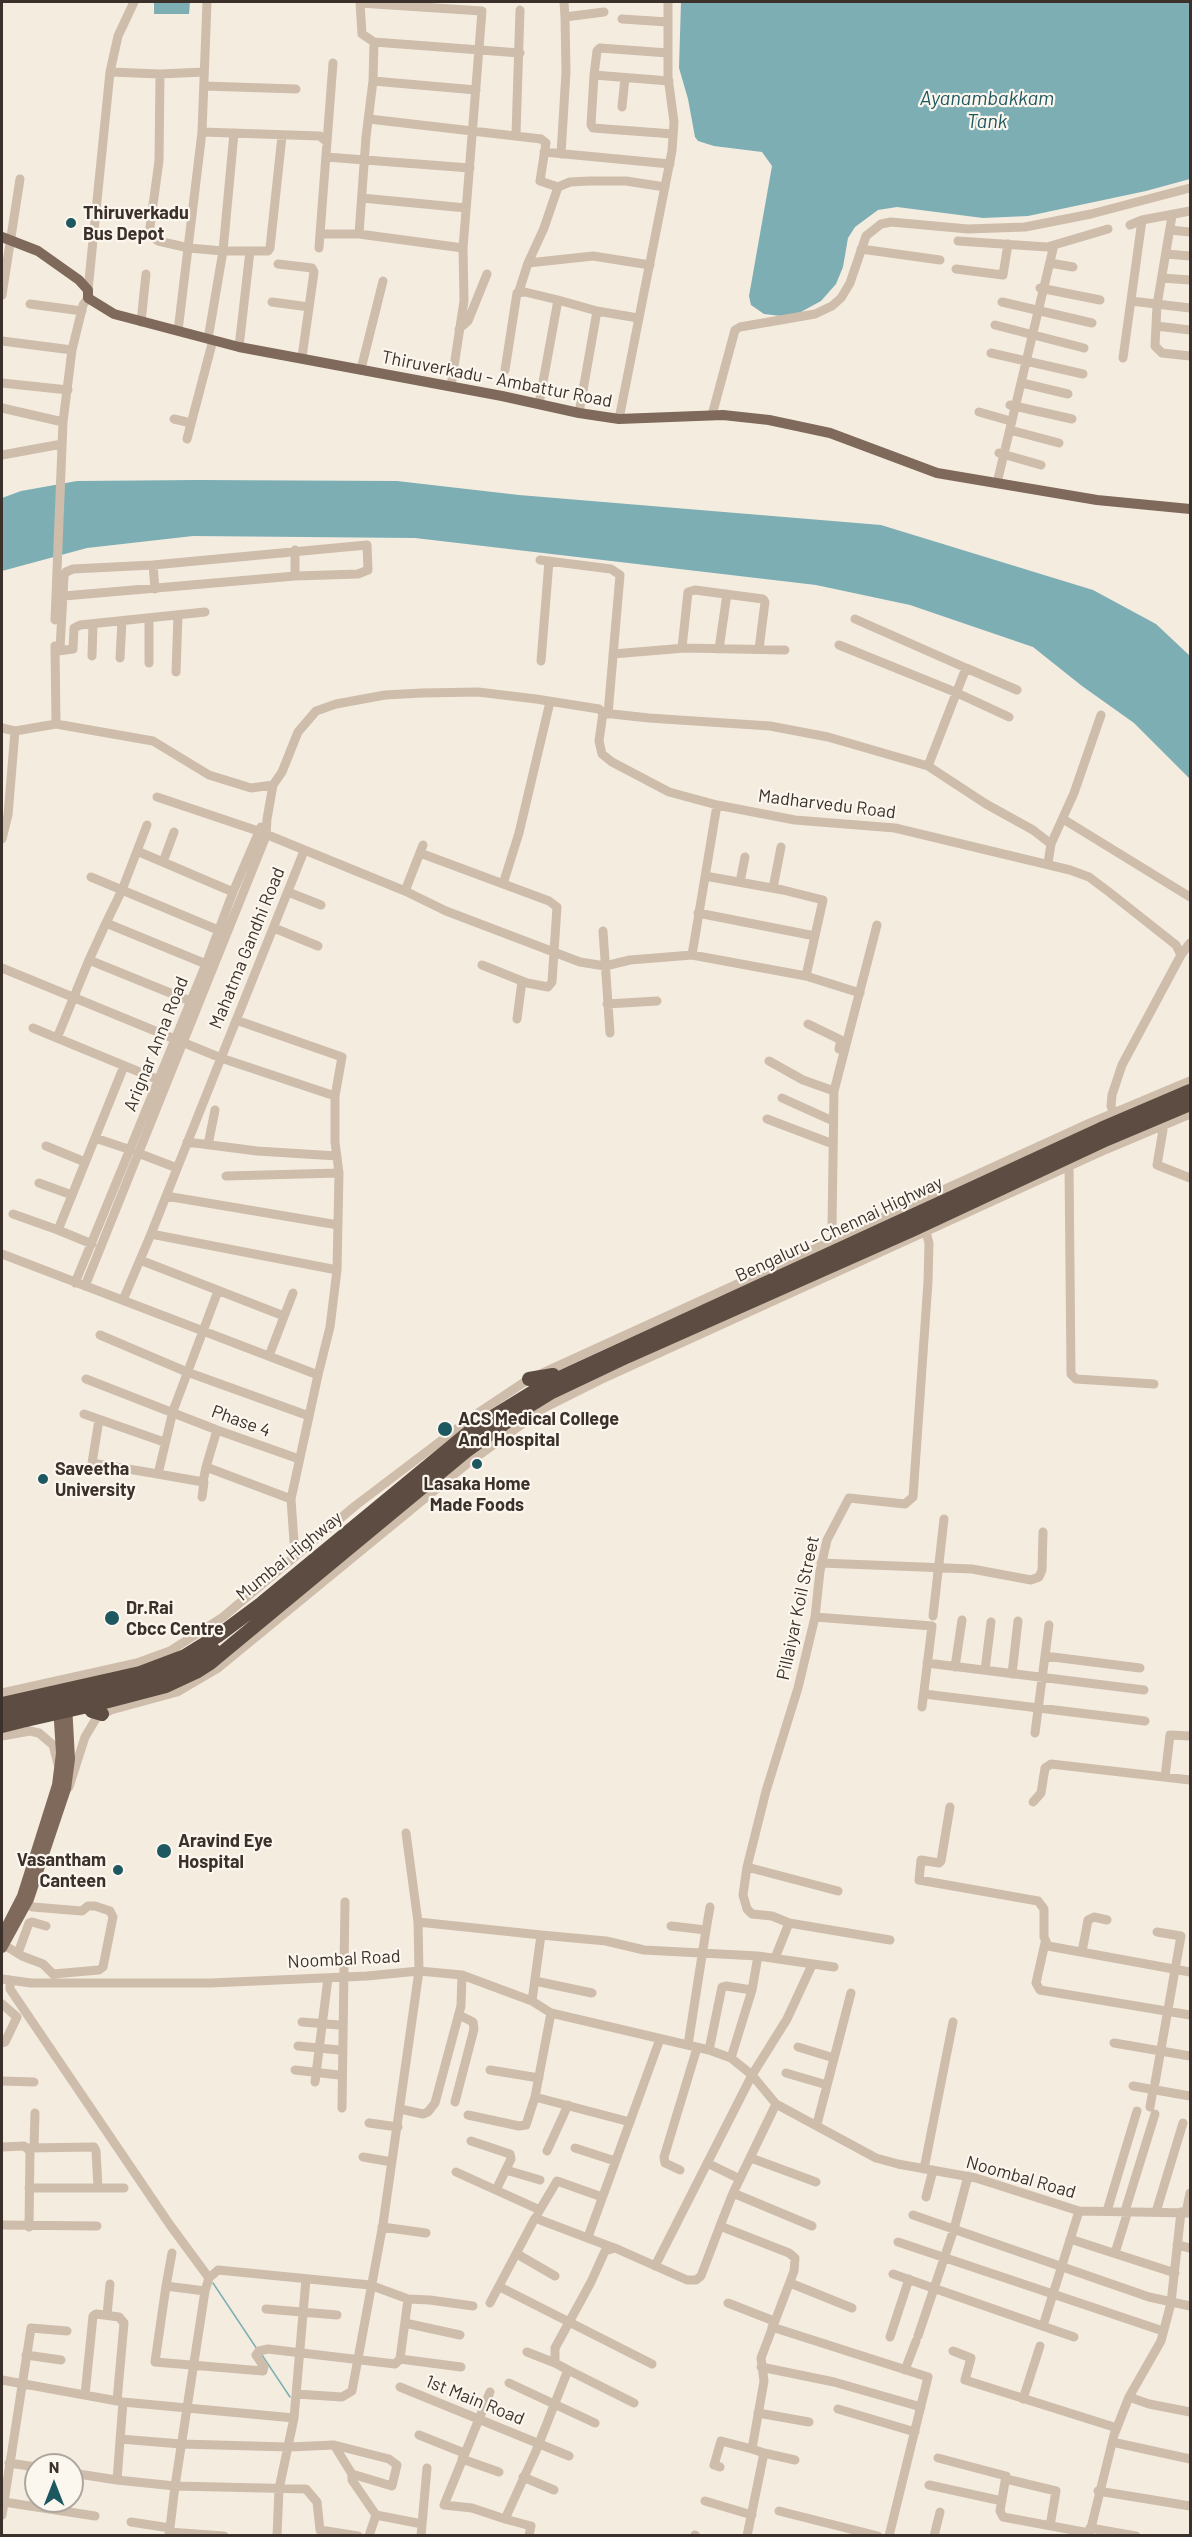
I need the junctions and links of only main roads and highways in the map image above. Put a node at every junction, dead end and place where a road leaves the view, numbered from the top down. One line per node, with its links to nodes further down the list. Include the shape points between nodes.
1 (6, 239): 2 (main road, Thiruverkadu - Ambattur Road, via 38,251 79,280 88,294 114,314 210,340 619,419 712,415 760,419 830,433 936,473 1097,500)
2 (1191, 509)
3 (1191, 1091): 5 (highway, Bengaluru - Chennai Highway)
4 (1191, 1104): 5 (highway, Bengaluru - Chennai Highway)
5 (1117, 1128): 6 (highway, Bengaluru - Chennai Highway); 8 (highway, Bengaluru - Chennai Highway, via 1069,1162)
6 (618, 1350): 7 (highway, via 548,1377); 8 (highway, Bengaluru - Chennai Highway, via 546,1384)
7 (529, 1379)
8 (509, 1413): 10 (highway); 13 (highway, Mumbai Highway, via 473,1429)
9 (537, 1413): 10 (highway)
10 (488, 1435): 11 (highway)
11 (471, 1447): 12 (highway); 15 (highway, via 210,1663 166,1686)
12 (468, 1463)
13 (290, 1580): 15 (highway, via 232,1635 188,1665); 16 (highway, Mumbai Highway, via 185,1656 140,1673)
14 (62, 1701): 15 (highway); 17 (highway); 19 (main road, via 58,1779 22,1896); 19 (main road, via 70,1759 66,1789 26,1904)
15 (99, 1703): 18 (highway, bridge)
16 (2, 1704)
17 (2, 1715)
18 (2, 1726)
19 (2, 1943)

